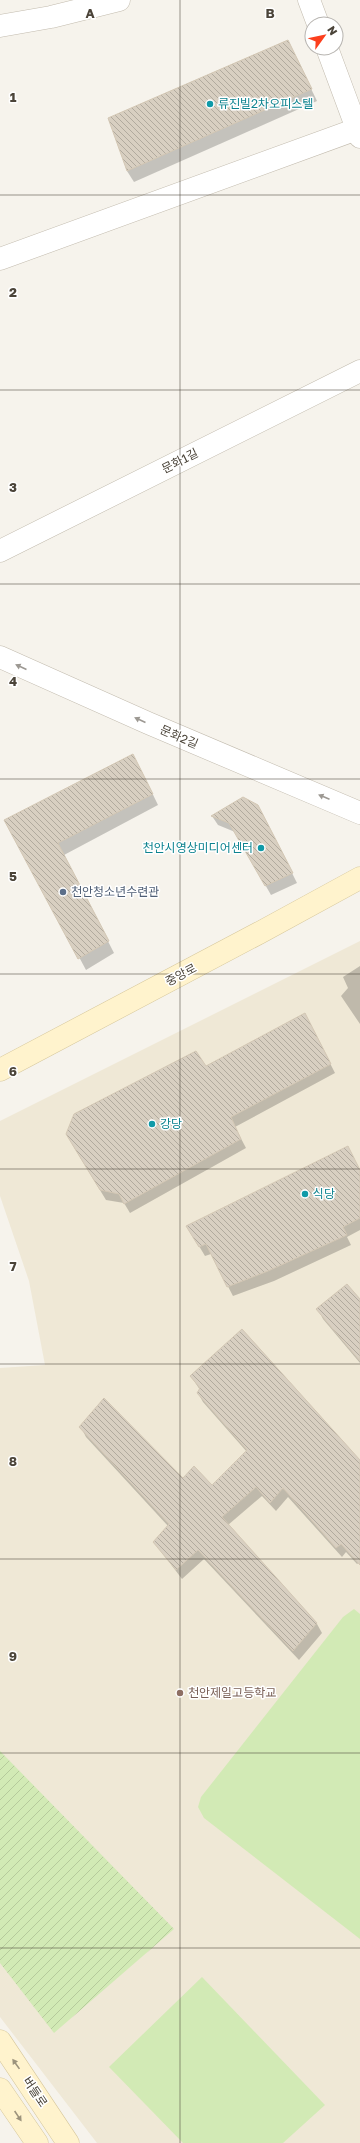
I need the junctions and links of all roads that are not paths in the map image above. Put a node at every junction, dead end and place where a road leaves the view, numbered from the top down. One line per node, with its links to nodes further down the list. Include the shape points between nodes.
1 (119, 0): 4 (street, via 51,17)
2 (309, 0): 3 (street)
3 (315, 16)
4 (0, 26)
5 (330, 56): 6 (street)
6 (359, 133): 7 (street)
7 (0, 258)
8 (360, 371): 9 (street, 문화1길)
9 (0, 551)
10 (0, 657): 11 (street, 문화2길, one-way to 10, via 148,724)
11 (360, 813)
12 (360, 878): 13 (street, 중앙로)
13 (0, 1070)
14 (0, 2041): 17 (street, 버들로, one-way to 14)
15 (0, 2089): 16 (street, one-way to 16)
16 (37, 2143)
17 (68, 2143)

